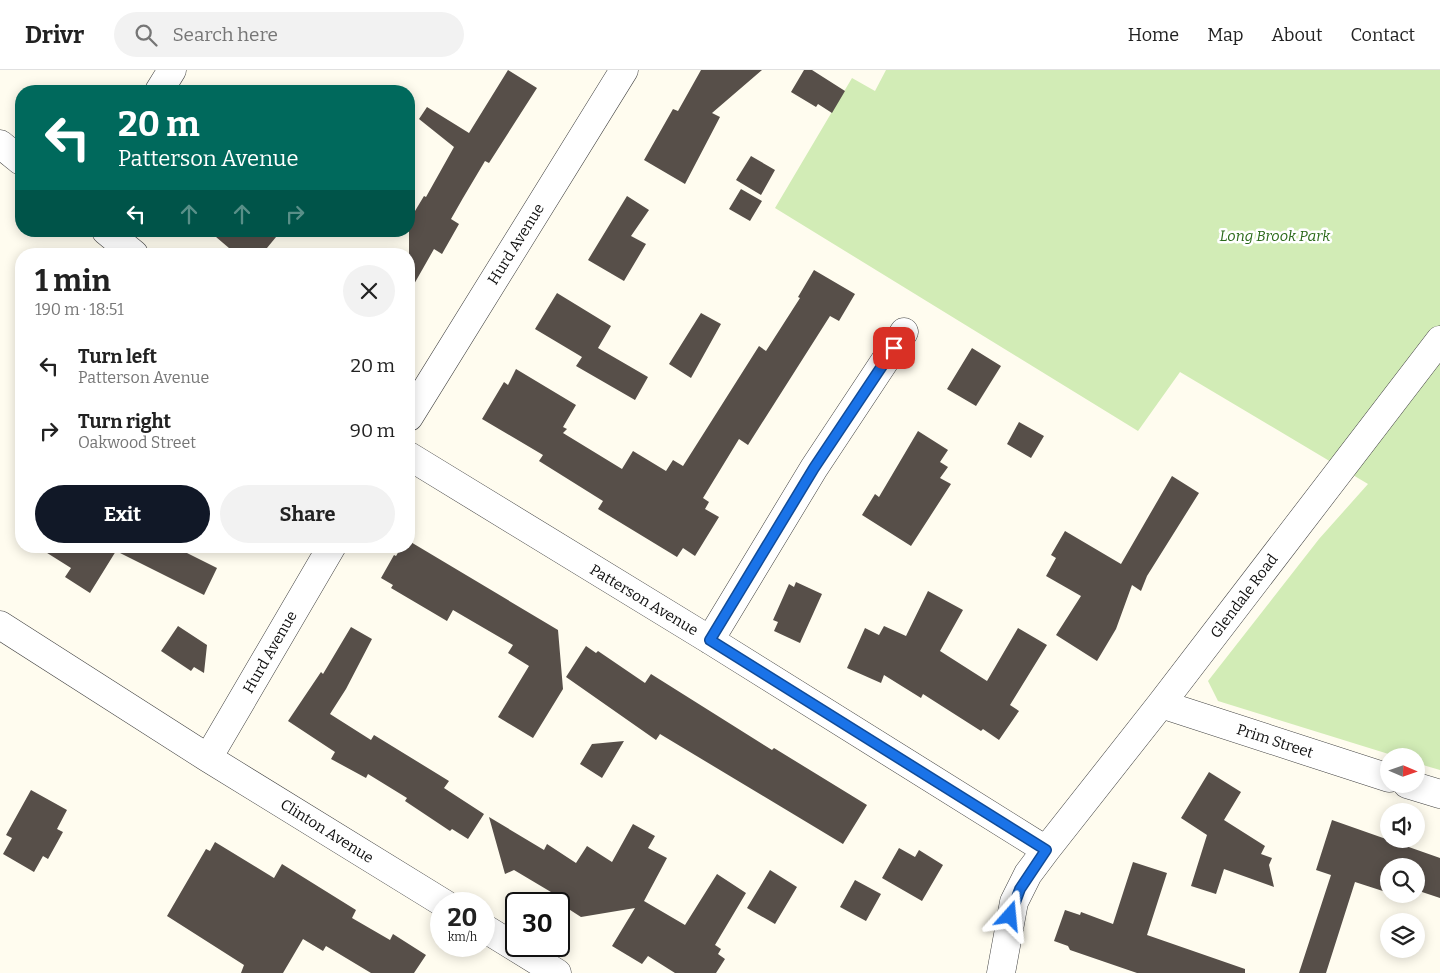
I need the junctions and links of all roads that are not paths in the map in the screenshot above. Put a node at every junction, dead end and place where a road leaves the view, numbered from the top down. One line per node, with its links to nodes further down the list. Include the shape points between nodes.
1 (172, 70): 3 (street)
2 (624, 70): 10 (street, Hurd Avenue)
3 (163, 85)
4 (0, 144): 5 (street)
5 (15, 156)
6 (113, 237): 7 (street)
7 (127, 248)
8 (904, 332): 14 (street, via 814,468)
9 (1440, 340): 15 (street, Glendale Road)
10 (415, 408)
11 (415, 460): 14 (street, Patterson Avenue)
12 (328, 553): 16 (street, Hurd Avenue)
13 (0, 625): 16 (street, Clinton Avenue)
14 (710, 640): 20 (street, Patterson Avenue)
15 (1161, 704): 17 (street, Prim Street); 20 (street, Glendale Road)
16 (208, 758): 21 (street, Clinton Avenue)
17 (1380, 775)
18 (1425, 789): 19 (street)
19 (1440, 794)
20 (1046, 850): 24 (street, via 1028,874 1014,902)
21 (430, 895)
22 (495, 935): 23 (street)
23 (557, 973)
24 (1001, 973)

